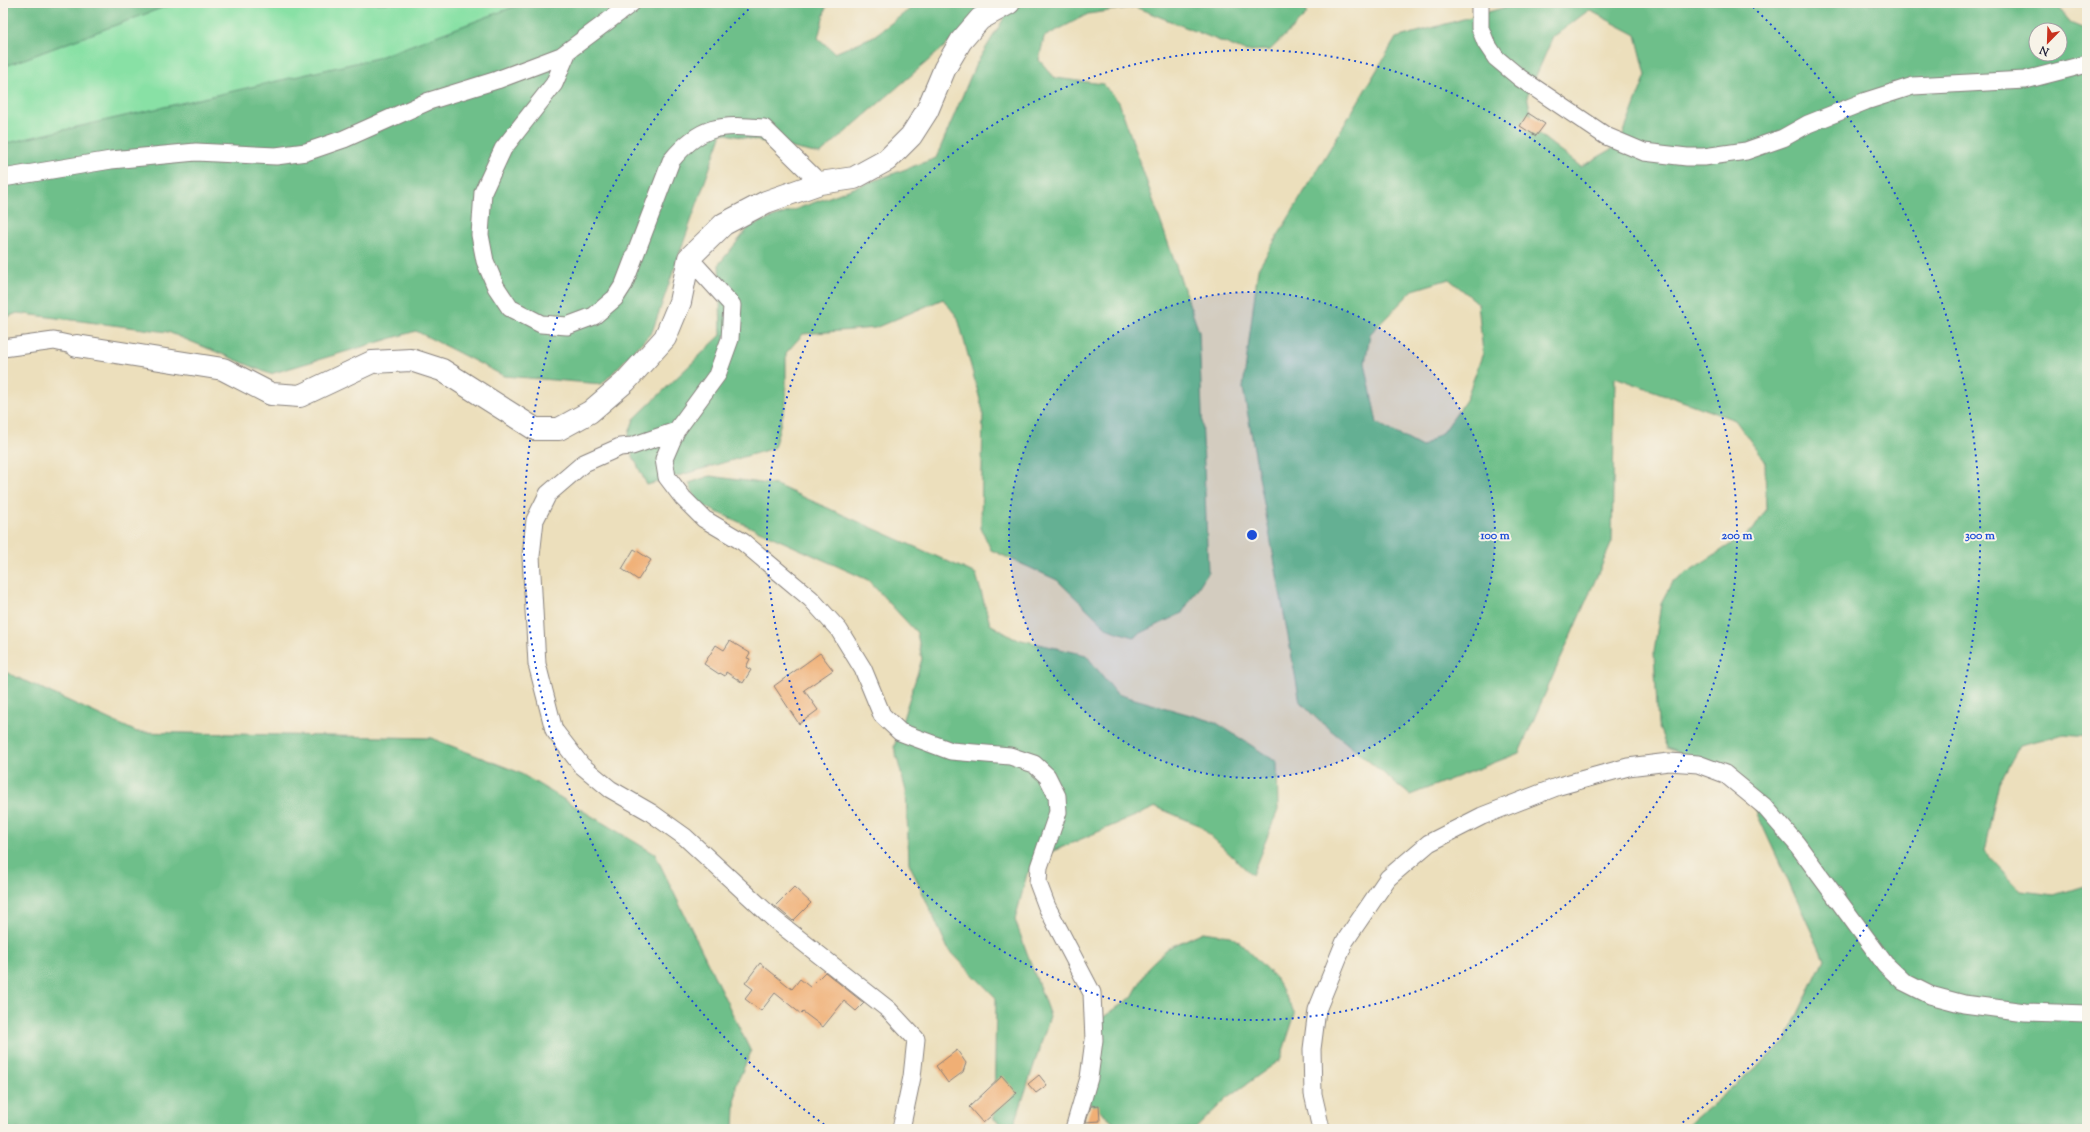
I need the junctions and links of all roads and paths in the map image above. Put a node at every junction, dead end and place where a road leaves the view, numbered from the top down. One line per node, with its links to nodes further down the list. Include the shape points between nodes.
1 (632, 3): 4 (street)
2 (1009, 3): 7 (street, via 980,19 961,41 945,68 927,111 911,136 886,160 854,178)
3 (1480, 3): 5 (street, via 1480,28 1486,43 1496,58 1520,78 1606,136 1644,152 1687,157 1746,151 1783,138 1808,124 1866,101 1913,86 2025,80)
4 (568, 51): 6 (street, via 497,80 430,101 344,139 306,152 276,156 196,152 111,160); 7 (street, via 554,84 503,149 483,192 480,235 485,261 496,287 510,308 541,324 567,326 594,316 614,298 624,284 671,161 684,145 704,132 731,125 764,128)
5 (2087, 64)
6 (3, 178)
7 (820, 183): 8 (street, via 766,202 724,224)
8 (689, 258): 9 (street, via 680,302 665,338 625,382 590,412 559,429 535,429 442,370 411,360 372,362 300,396 271,394 223,369); 11 (street, via 732,305 730,339 717,375)
9 (77, 346): 10 (street, via 54,341)
10 (3, 348)
11 (676, 431): 13 (street, via 632,446 620,447 584,463 548,494 535,520 531,556 537,664 554,730 581,765 610,789 650,812 685,837 775,920 889,1010 916,1039 912,1077); 14 (street, via 664,460 667,477 682,498 704,519 743,542 811,599 839,630 863,668 882,715 900,732 951,751 1010,756 1034,764 1047,776 1054,788 1058,812 1039,867 1038,883 1047,907 1092,994 1094,1040 1089,1078)
12 (2087, 1014): 15 (street, via 2025,1012 1964,1004 1930,995 1904,982 1885,964 1796,842 1764,806 1725,774 1698,764 1676,762 1628,767 1559,786 1482,816 1429,843 1388,878 1345,941 1317,1010 1312,1049 1313,1094)
13 (901, 1129)
14 (1074, 1129)
15 (1321, 1129)

